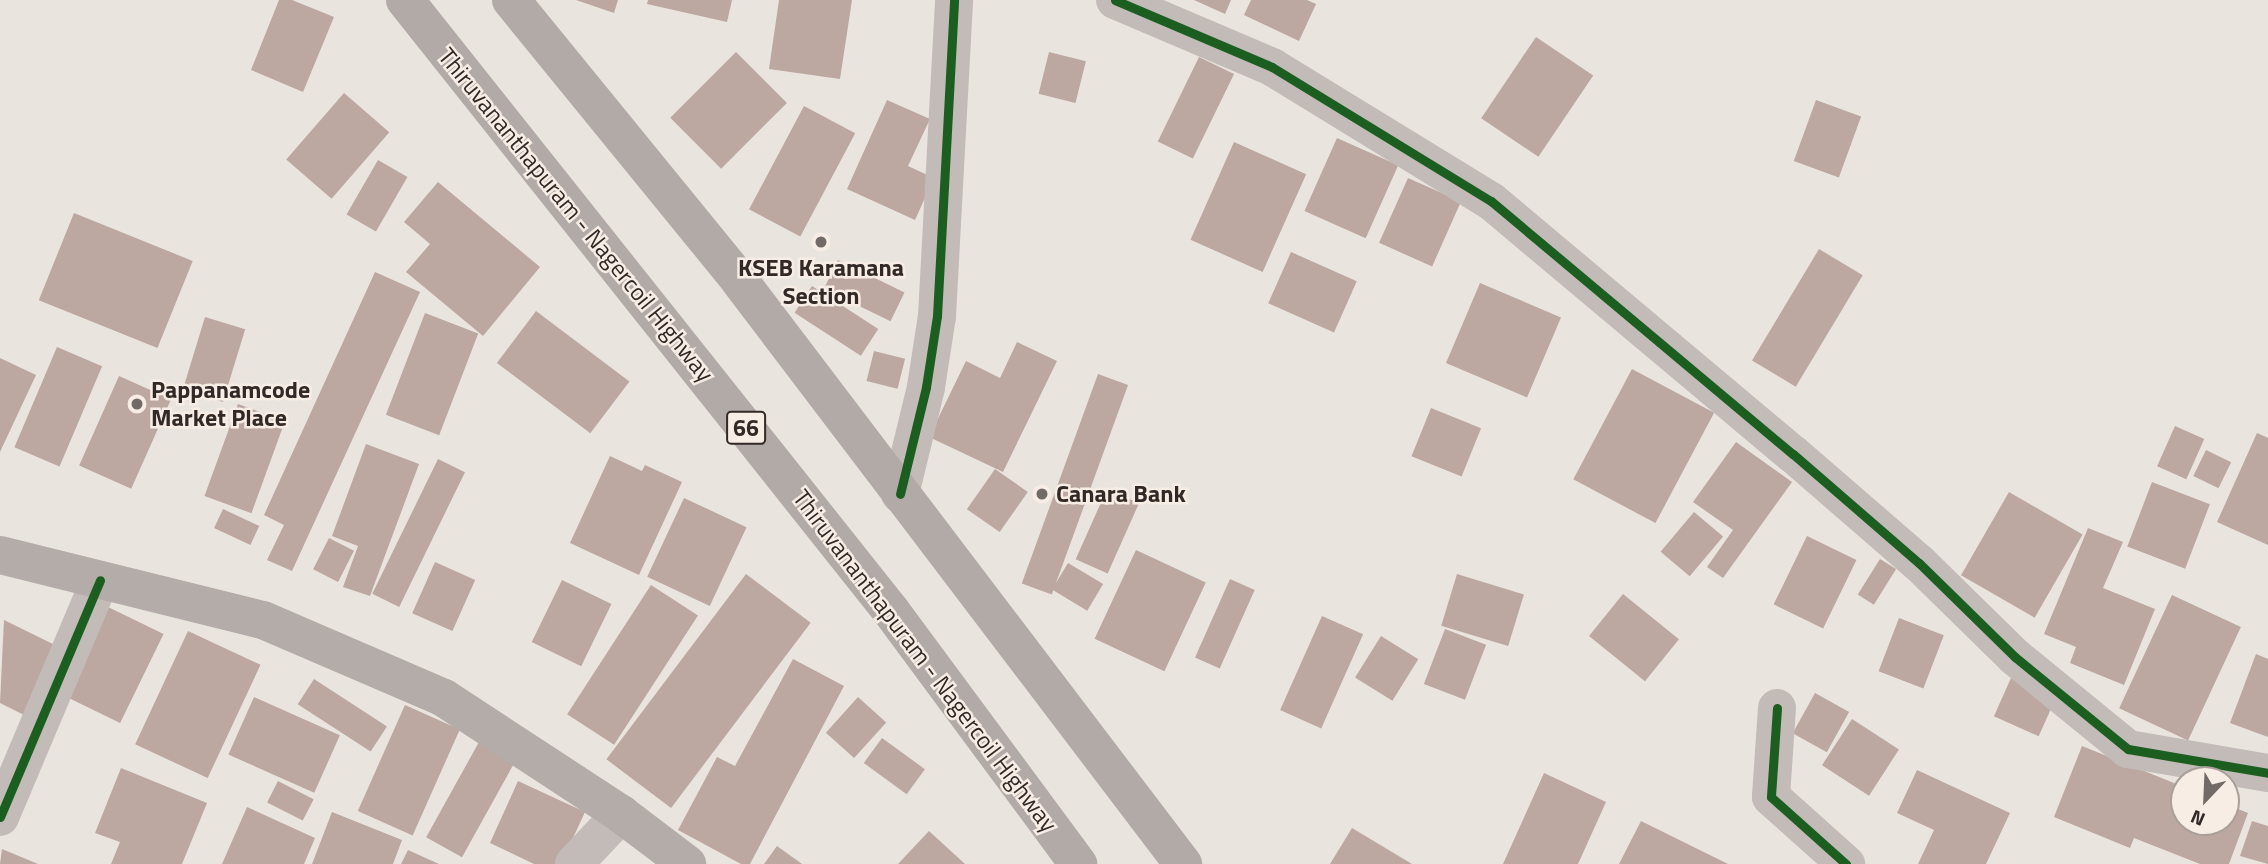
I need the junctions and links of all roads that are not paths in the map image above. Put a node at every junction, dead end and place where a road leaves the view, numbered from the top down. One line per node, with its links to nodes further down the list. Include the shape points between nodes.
1 (405, 0): 14 (main road, Thiruvananthapuram - Nagercoil Highway / 66, via 891,611)
2 (511, 0): 5 (main road, via 739,280)
3 (954, 0): 5 (street, via 937,316 926,387)
4 (1115, 0): 9 (street, via 1272,67 1492,201 1793,454 1919,563 2015,657 2128,749)
5 (900, 494): 15 (main road)
6 (0, 555): 7 (main road)
7 (100, 580): 10 (main road, via 263,620 444,698); 11 (street)
8 (1777, 708): 16 (street, via 1771,797)
9 (2268, 773)
10 (621, 814): 12 (street); 13 (main road)
11 (0, 817)
12 (574, 864)
13 (687, 864)
14 (1078, 864)
15 (1183, 864)
16 (1846, 864)

